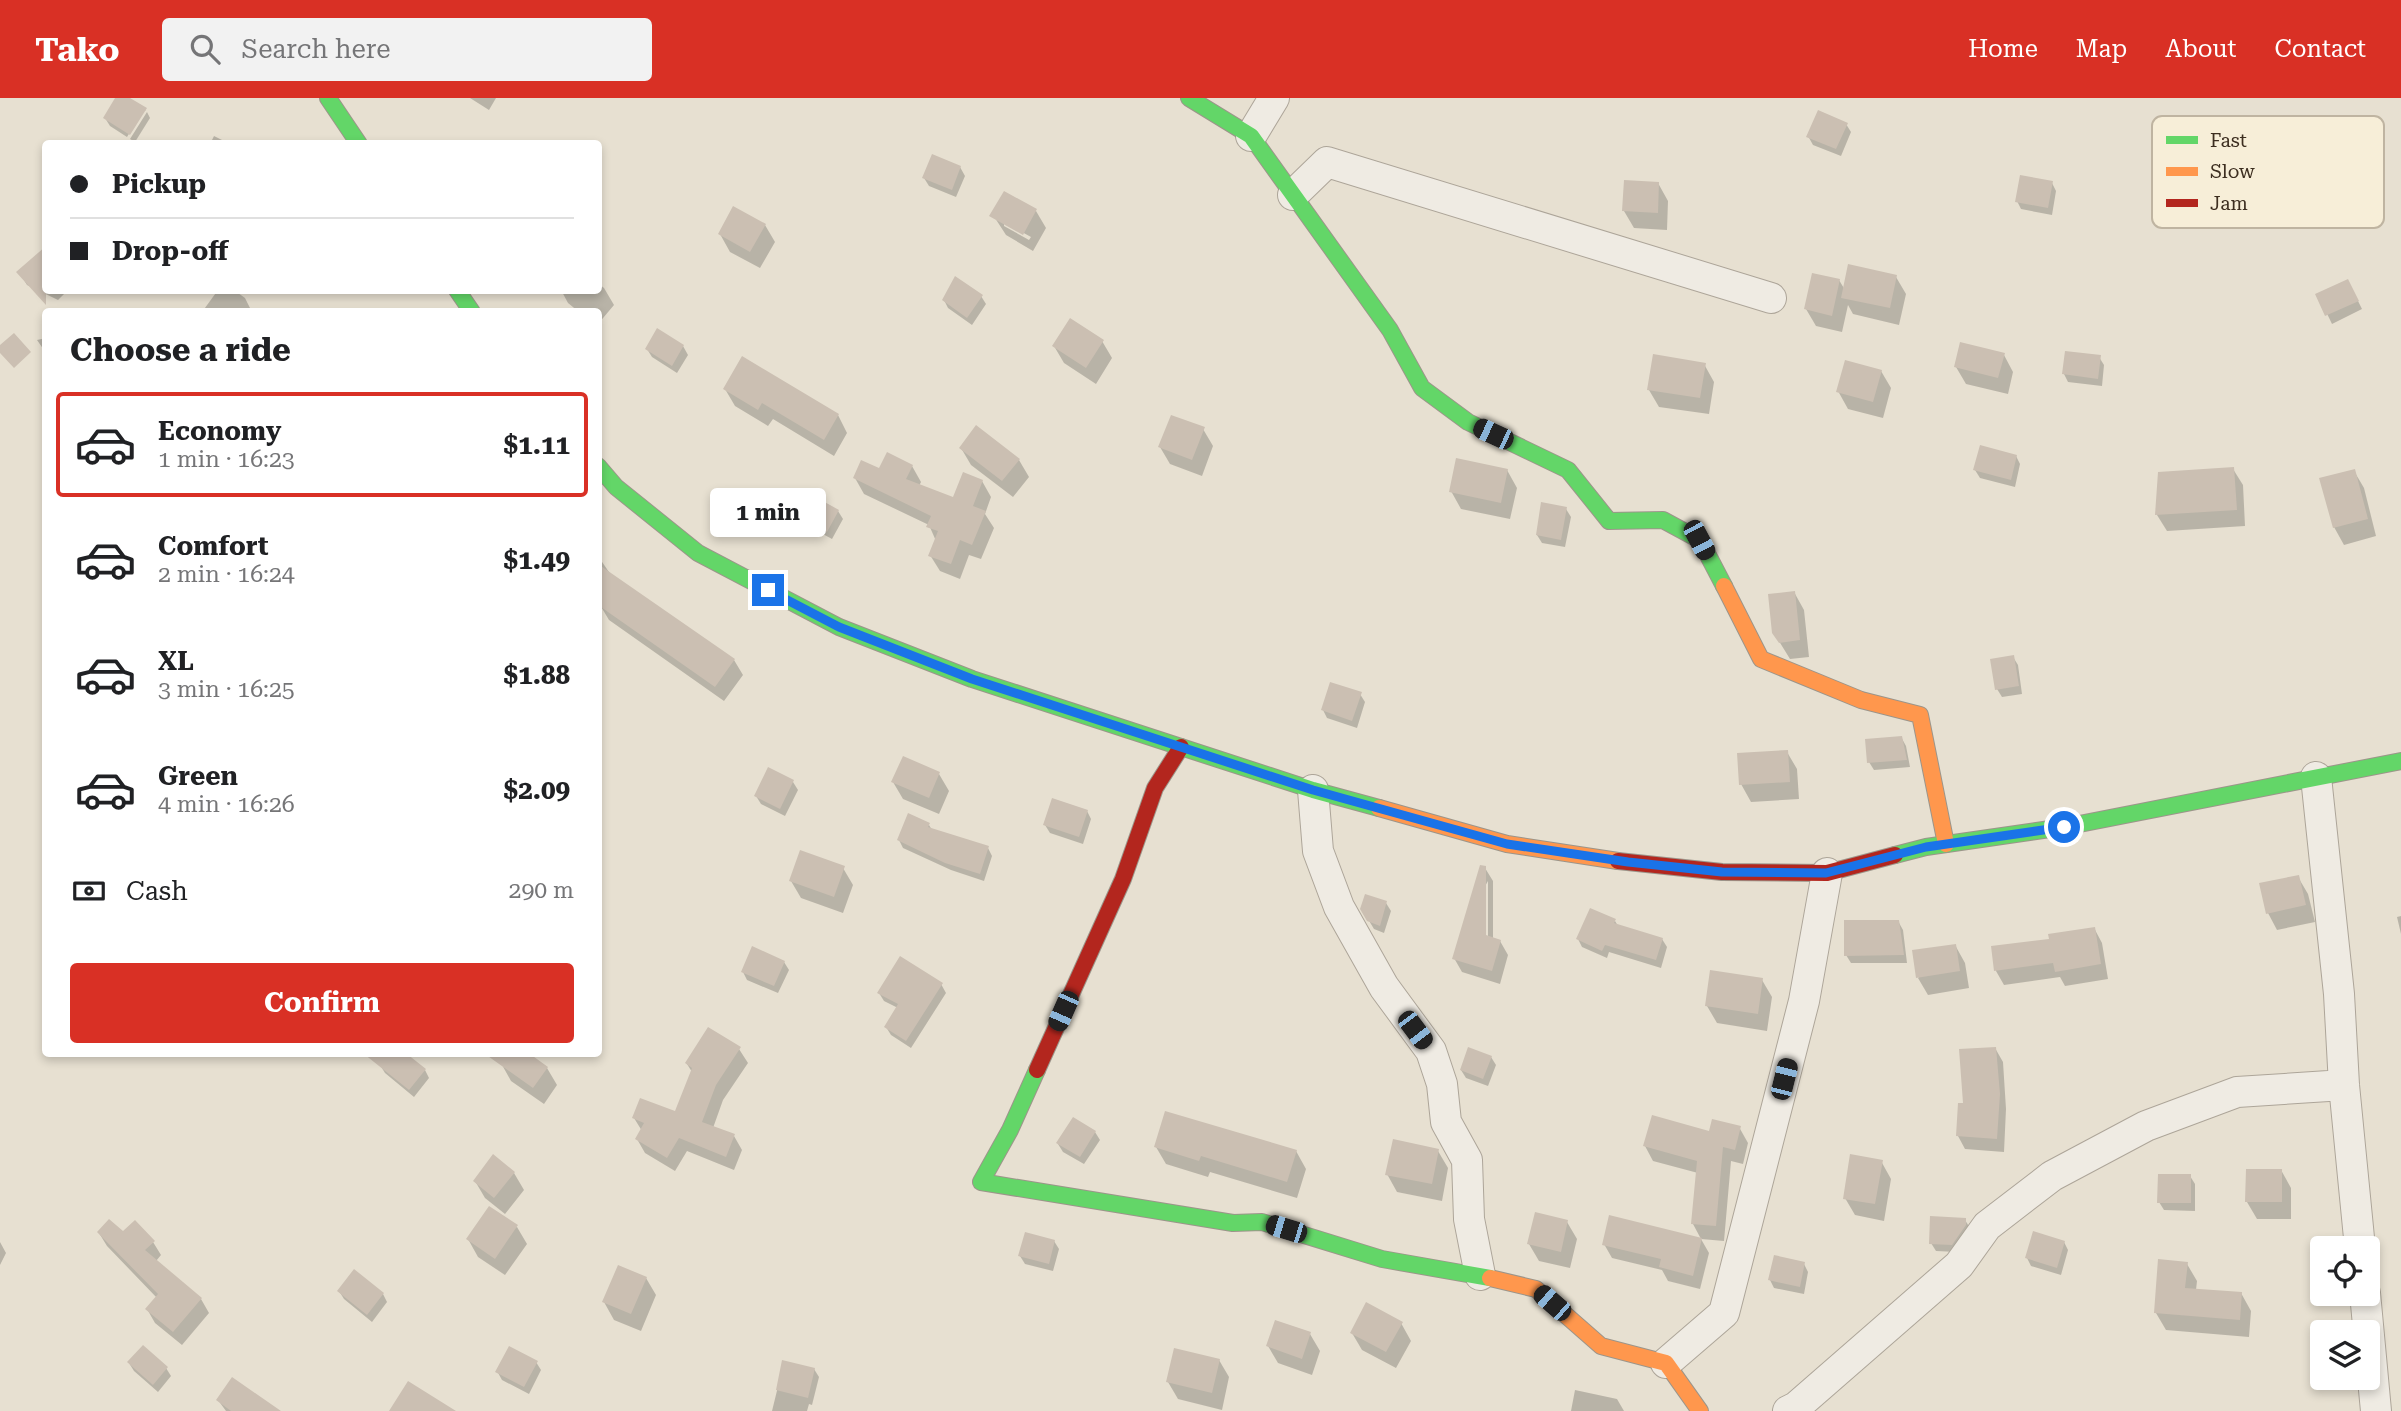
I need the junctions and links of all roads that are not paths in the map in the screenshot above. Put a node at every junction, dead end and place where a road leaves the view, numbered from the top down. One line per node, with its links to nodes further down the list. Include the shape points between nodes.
1 (328, 98): 5 (street)
2 (1189, 98): 4 (street)
3 (1274, 98): 4 (street)
4 (1251, 136): 6 (street)
5 (356, 140)
6 (1293, 195): 7 (street, via 1327,162); 13 (street, via 1390,330 1422,388 1468,422 1568,470 1609,521 1663,520 1699,540 1761,659 1861,700 1920,715)
7 (1771, 298)
8 (602, 471): 9 (street, via 615,487 698,553 839,627 972,679)
9 (1181, 747): 12 (street); 17 (street, via 1155,788 1123,879 1010,1130 981,1182 1233,1223 1262,1222 1382,1259)
10 (2401, 761): 11 (street)
11 (2316, 777): 13 (street, via 2064,827); 15 (street)
12 (1313, 790): 14 (street, via 1507,844 1722,872); 17 (street, via 1318,851 1339,906 1384,987 1431,1051 1442,1084 1446,1122 1467,1160 1469,1219)
13 (1946, 844): 14 (street)
14 (1826, 873): 19 (street, via 1804,1001 1724,1312)
15 (2344, 1085): 16 (street); 21 (street, via 2237,1092 2146,1126 2052,1176 1987,1226 1959,1265)
16 (2359, 1236)
17 (1480, 1275): 19 (street, via 1536,1289 1601,1346)
18 (2366, 1306): 22 (street)
19 (1666, 1363): 20 (street)
20 (1700, 1411)
21 (1788, 1411)
22 (2376, 1411)

